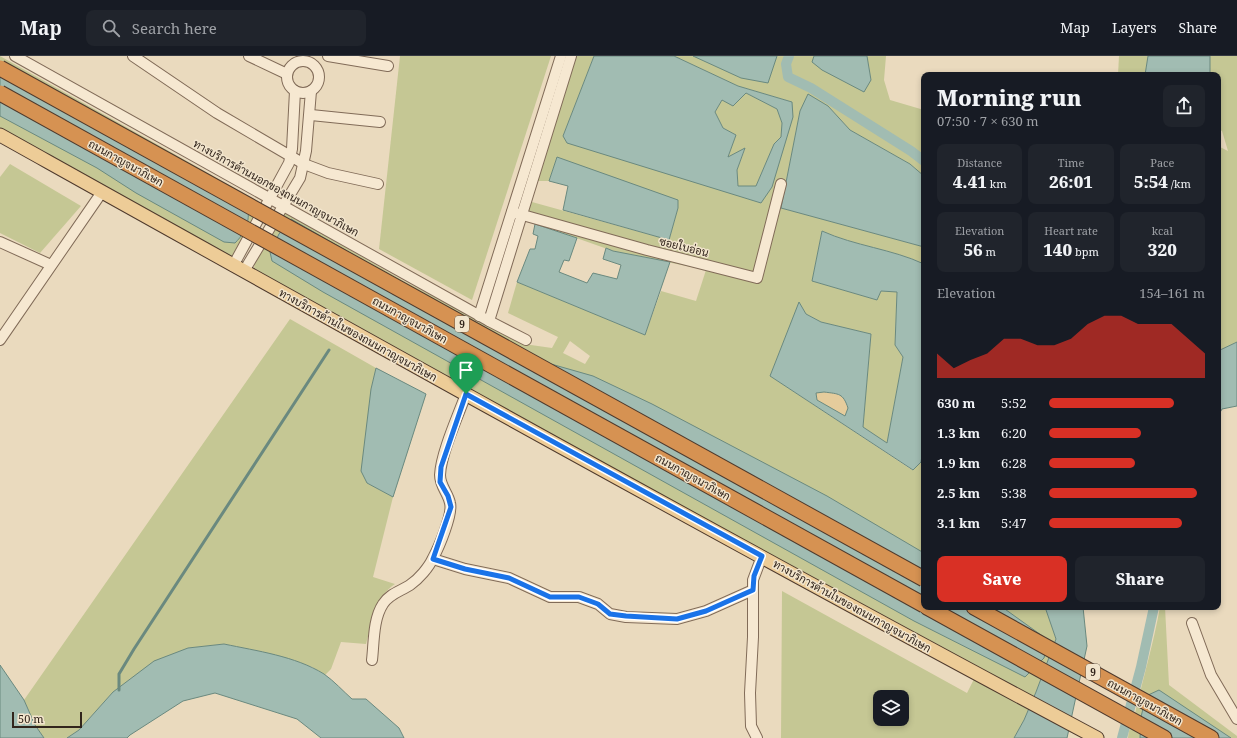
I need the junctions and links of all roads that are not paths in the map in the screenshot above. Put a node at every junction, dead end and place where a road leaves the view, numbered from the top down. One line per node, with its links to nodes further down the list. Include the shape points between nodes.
1 (15, 56): 23 (street, ทางบริการด้านนอกของถนนกาญจนาภิเษก)
2 (133, 56): 18 (street, via 216,113)
3 (249, 56): 10 (street)
4 (328, 56): 8 (street)
5 (560, 56): 14 (street)
6 (570, 56): 14 (street)
7 (310, 59): 10 (street, via 294,63); 12 (street, via 319,76)
8 (388, 66)
9 (0, 68): 36 (highway, ถนนกาญจนาภิเษก / 9, bridge)
10 (287, 74): 11 (street, via 287,83)
11 (295, 91): 12 (street); 18 (street)
12 (311, 91): 15 (street)
13 (0, 94): 38 (highway, ถนนกาญจนาภิเษก / 9, bridge)
14 (554, 94): 25 (street)
15 (311, 115): 16 (street); 19 (street)
16 (380, 122)
17 (0, 135): 22 (main road, ทางบริการด้านในของถนนกาญจนาภิเษก)
18 (291, 156): 19 (street); 23 (street)
19 (304, 164): 20 (street, via 328,173); 24 (street, via 300,178)
20 (378, 184)
21 (781, 184): 25 (street, ซอยใบอ่อน, via 757,278)
22 (102, 192): 27 (street); 28 (main road, ทางบริการด้านในของถนนกาญจนาภิเษก)
23 (272, 198): 24 (street, ทางบริการด้านนอกของถนนกาญจนาภิเษก); 28 (street)
24 (283, 205): 28 (street); 29 (street, ทางบริการด้านนอกของถนนกาญจนาภิเษก)
25 (516, 212): 29 (street); 30 (street)
26 (0, 242): 27 (street)
27 (51, 265): 31 (street)
28 (238, 268): 33 (main road, ทางบริการด้านในของถนนกาญจนาภิเษก)
29 (480, 316): 30 (street, ทางบริการด้านนอกของถนนกาญจนาภิเษก)
30 (489, 321): 32 (street, ทางบริการด้านนอกของถนนกาญจนาภิเษก)
31 (0, 340)
32 (526, 340)
33 (466, 394): 34 (main road, ทางบริการด้านในของถนนกาญจนาภิเษก); 35 (street, via 441,467 440,482 451,507)
34 (762, 556): 37 (street, via 754,576); 45 (main road, ทางบริการด้านในของถนนกาญจนาภิเษก)
35 (433, 559): 37 (street, via 509,578 550,597 579,597 598,604 610,614 626,616 677,619 706,611); 42 (street, via 411,585 387,598 382,605 375,631)
36 (921, 577)
37 (753, 590): 44 (street, via 751,726)
38 (921, 603)
39 (932, 610): 46 (highway, ถนนกาญจนาภิเษก / 9)
40 (979, 610): 47 (highway, ถนนกาญจนาภิเษก / 9)
41 (1192, 623): 43 (street, via 1211,675)
42 (372, 660)
43 (1237, 719)
44 (757, 738)
45 (1097, 738)
46 (1164, 738)
47 (1211, 738)

